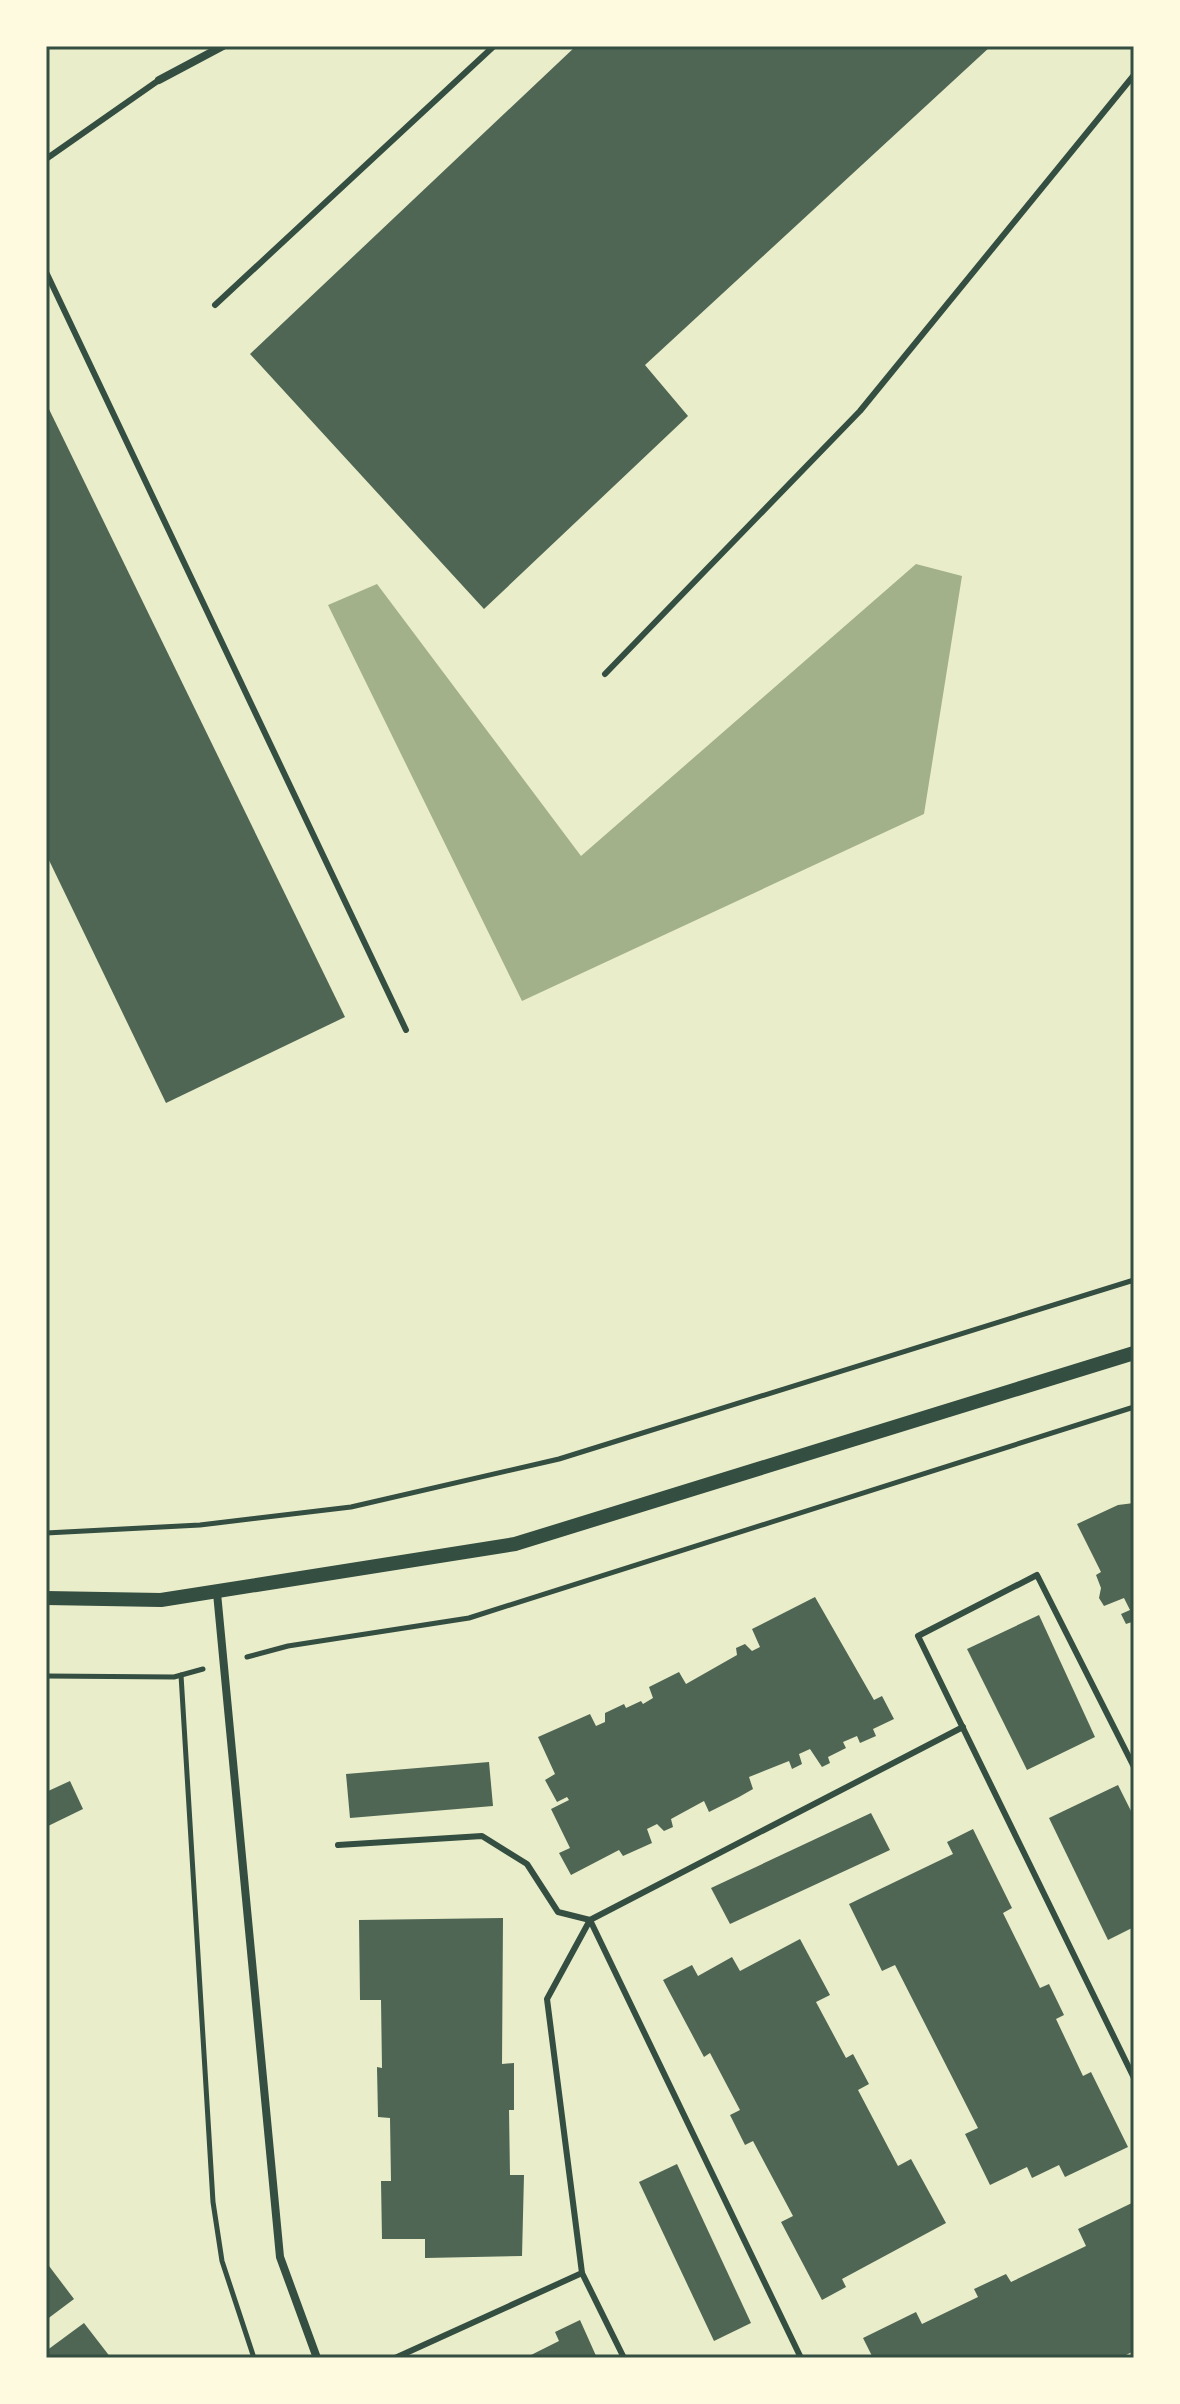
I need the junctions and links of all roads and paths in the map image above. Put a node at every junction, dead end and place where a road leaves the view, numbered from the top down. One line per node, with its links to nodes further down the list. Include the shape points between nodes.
1 (223, 46): 4 (street)
2 (494, 46): 7 (lane)
3 (1134, 75): 8 (lane, via 860,411)
4 (159, 80): 5 (lane)
5 (46, 159)
6 (46, 272): 9 (lane)
7 (215, 305)
8 (605, 674)
9 (406, 1030)
10 (1134, 1280): 13 (path, via 559,1459 351,1507 200,1525)
11 (1134, 1353): 14 (street, via 515,1544)
12 (1134, 1407): 16 (path, via 469,1618 288,1646)
13 (46, 1533)
14 (217, 1593): 15 (street, via 161,1600); 16 (street)
15 (46, 1598)
16 (224, 1664): 17 (path); 26 (street, via 280,2257)
17 (181, 1675): 18 (path); 25 (path, via 213,2202 222,2261)
18 (46, 1676)
19 (963, 1727): 20 (lane, via 918,1636 1037,1575); 22 (lane); 23 (lane)
20 (1134, 1767)
21 (338, 1845): 22 (lane, via 482,1836 527,1864 558,1912)
22 (590, 1920): 24 (lane, via 547,1999); 29 (lane)
23 (1134, 2078)
24 (582, 2273): 27 (lane); 28 (lane)
25 (254, 2358)
26 (317, 2358)
27 (395, 2358)
28 (624, 2358)
29 (801, 2358)

